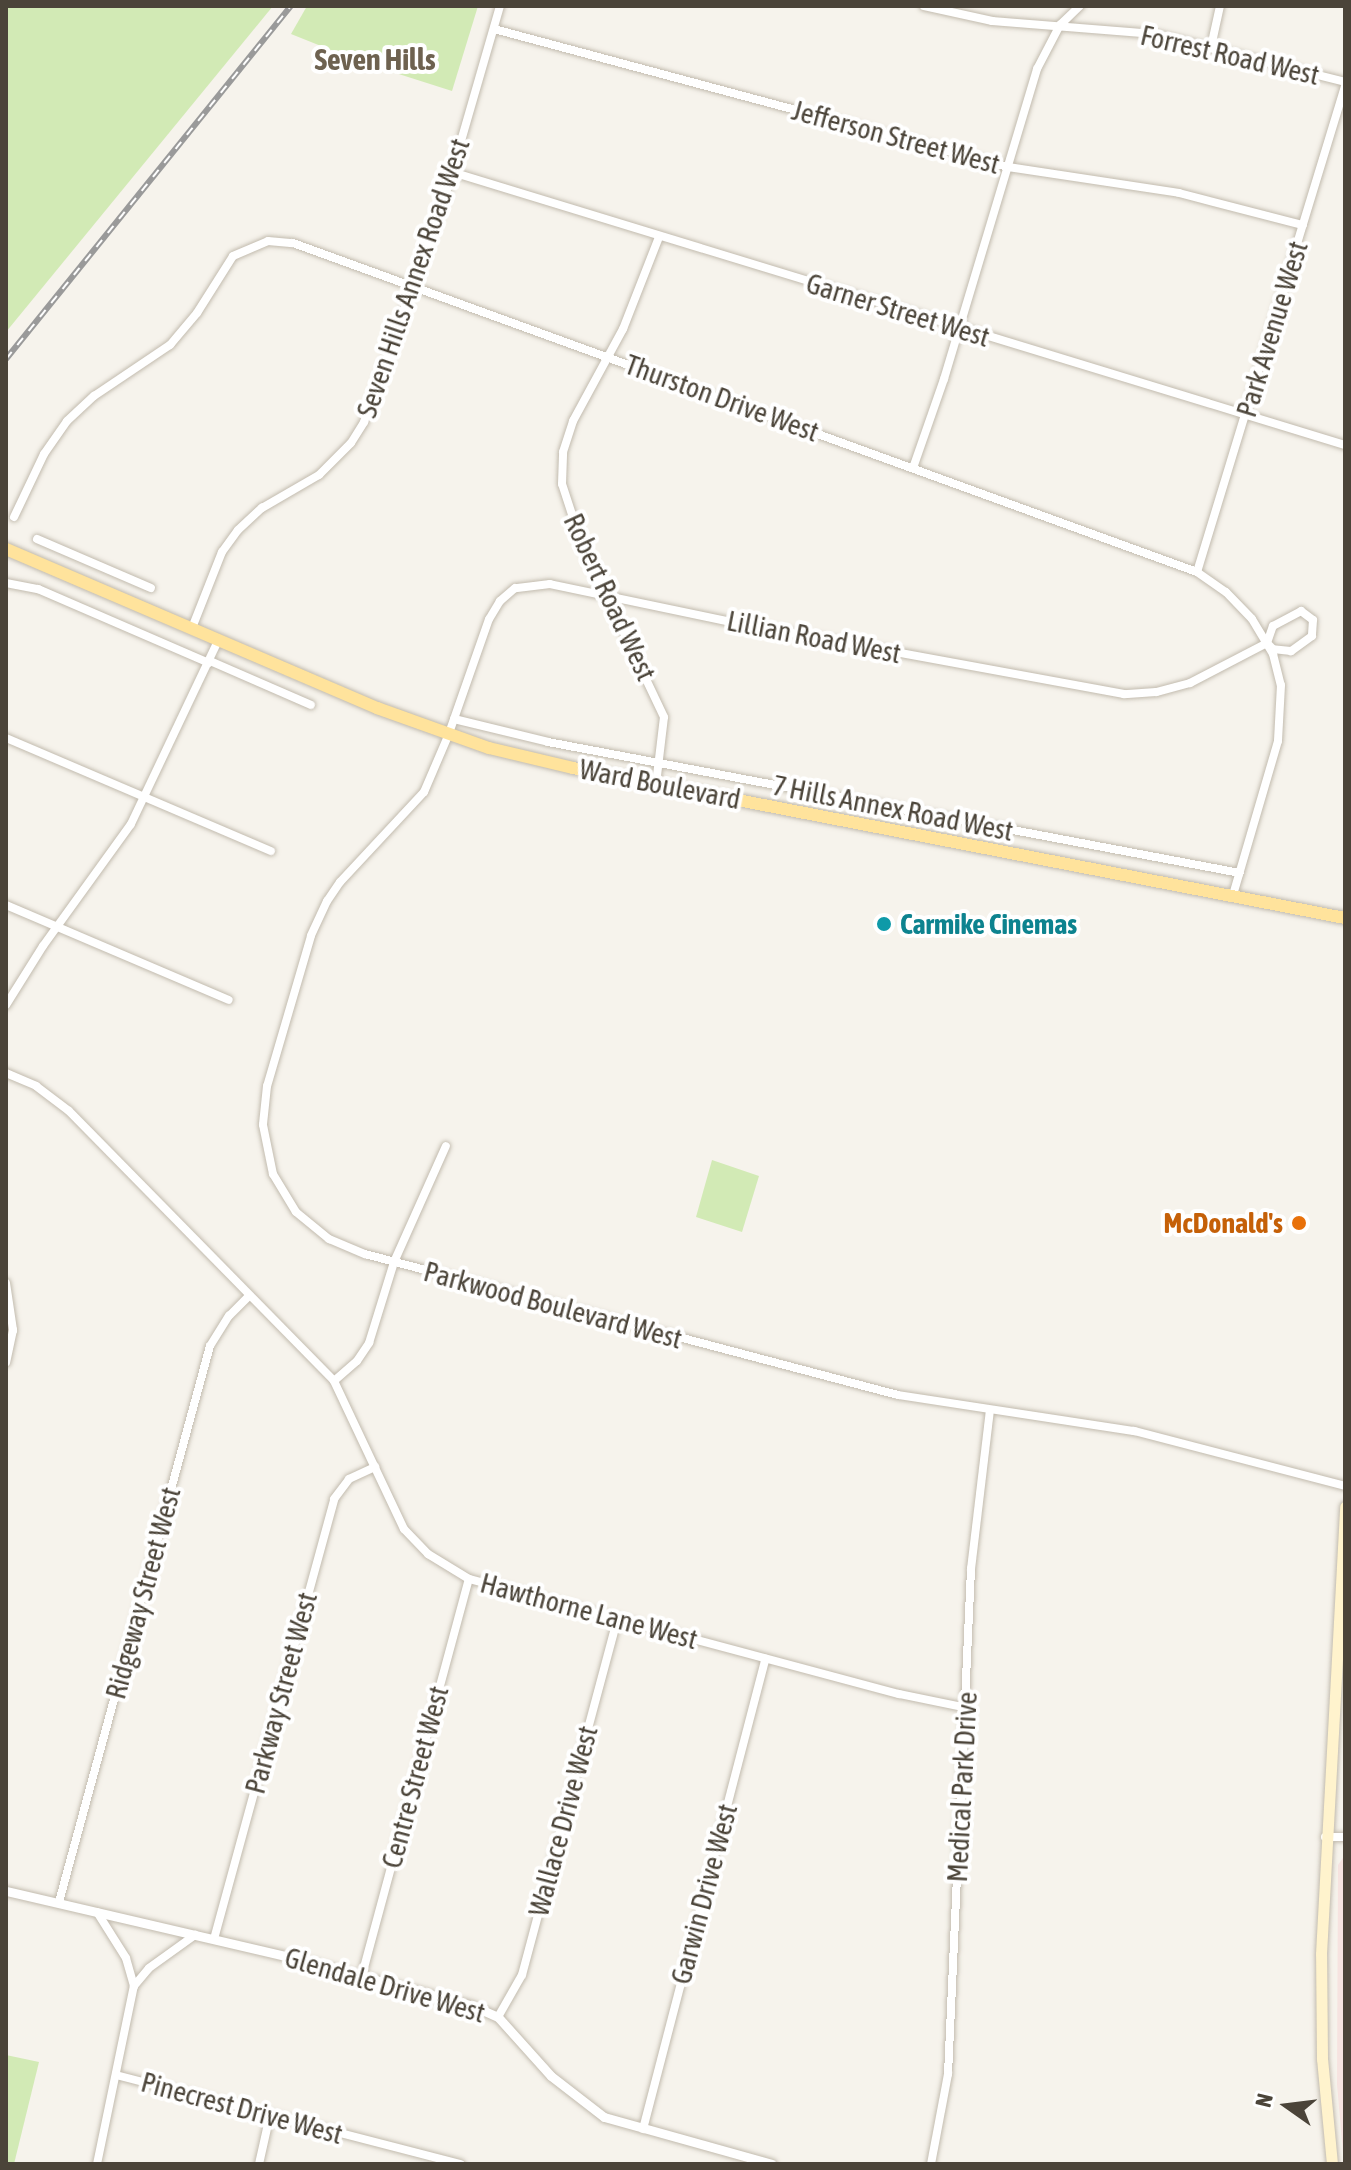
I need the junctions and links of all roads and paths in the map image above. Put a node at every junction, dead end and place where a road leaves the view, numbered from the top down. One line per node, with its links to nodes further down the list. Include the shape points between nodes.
1 (500, 6): 6 (street, Seven Hills Annex Road West)
2 (924, 6): 5 (street, Forrest Road West, via 992,21)
3 (1080, 6): 5 (street)
4 (1220, 6): 7 (street)
5 (1060, 25): 7 (street, Forrest Road West, via 1143,32); 9 (street, via 1037,69)
6 (494, 29): 9 (street, Jefferson Street West); 10 (street, Seven Hills Annex Road West)
7 (1211, 47): 8 (street, Forrest Road West)
8 (1345, 84): 11 (street, Park Avenue West)
9 (1008, 167): 11 (street, Jefferson Street West, via 1179,193); 14 (street)
10 (452, 172): 12 (street, Garner Street West); 13 (street, Seven Hills Annex Road West)
11 (1303, 225): 16 (street, Park Avenue West)
12 (659, 237): 14 (street, Garner Street West); 15 (street, Robert Road West)
13 (412, 288): 15 (street, Thurston Drive West); 19 (street, Thurston Drive West, via 293,243 268,241 243,249 225,265 197,313 170,345 94,396 67,421 44,454); 28 (street, Seven Hills Annex Road West, via 364,422 351,443 319,475 262,508 238,530 222,552)
14 (959, 328): 16 (street, Garner Street West); 18 (street)
15 (609, 356): 18 (street, Thurston Drive West); 27 (street, Robert Road West, via 573,421 563,452 562,484 569,514)
16 (1247, 413): 17 (street, Garner Street West); 23 (street, Park Avenue West)
17 (1345, 445)
18 (913, 468): 23 (street, Thurston Drive West)
19 (14, 517)
20 (37, 539): 22 (street)
21 (6, 549): 26 (main road, Ward Boulevard)
22 (109, 570): 25 (street); 26 (street)
23 (1197, 572): 30 (street, Thurston Drive West, via 1241,606)
24 (6, 583): 31 (street, via 38,589)
25 (151, 588)
26 (101, 589): 28 (main road, Ward Boulevard)
27 (606, 595): 30 (street, Lillian Road West, via 1124,694 1190,683); 33 (street, Lillian Road West, via 531,583 507,594 489,619); 36 (street, Robert Road West, via 664,717)
28 (192, 628): 29 (main road, Ward Boulevard)
29 (219, 639): 31 (street); 34 (main road, Ward Boulevard)
30 (1267, 643): 30 (street, via 1273,626 1291,614 1301,611 1313,620 1312,636 1291,651 1280,652); 40 (street, Thurston Drive West, via 1281,685 1281,726)
31 (209, 662): 32 (street); 38 (street)
32 (311, 705)
33 (454, 719): 34 (street, Lillian Road West); 36 (street, 7 Hills Annex Road West)
34 (448, 736): 37 (main road, Ward Boulevard); 49 (street, Parkwood Boulevard West, via 424,792 327,901 304,957 264,1105 269,1162 296,1212 329,1239)
35 (6, 738): 38 (street)
36 (659, 763): 37 (street, Robert Road West); 40 (street, 7 Hills Annex Road West)
37 (656, 784): 41 (main road, Ward Boulevard)
38 (145, 798): 39 (street); 44 (street)
39 (271, 851)
40 (1240, 873): 41 (street, Thurston Drive West)
41 (1233, 895): 43 (main road, Ward Boulevard)
42 (6, 905): 44 (street)
43 (1345, 918)
44 (57, 928): 45 (street); 46 (street)
45 (229, 1000)
46 (6, 1005)
47 (6, 1073): 51 (street, Hawthorne Lane West, via 36,1086 69,1111)
48 (446, 1146): 49 (street)
49 (394, 1262): 53 (street, via 369,1343); 54 (street, Parkwood Boulevard West, via 812,1374)
50 (6, 1283): 52 (street, via 13,1330)
51 (249, 1296): 53 (street, Hawthorne Lane West); 65 (street, Ridgeway Street West, via 210,1346)
52 (6, 1362)
53 (334, 1381): 55 (street, Hawthorne Lane West)
54 (990, 1410): 56 (street, Parkwood Boulevard West, via 1134,1431); 61 (street, Medical Park Drive, via 971,1569)
55 (375, 1467): 58 (street, Hawthorne Lane West, via 404,1529 428,1554); 68 (street, Parkway Street West, via 349,1479 334,1499)
56 (1345, 1486)
57 (1345, 1507): 62 (main road)
58 (469, 1579): 59 (street, Hawthorne Lane West); 69 (street, Centre Street West)
59 (617, 1620): 60 (street, Hawthorne Lane West); 71 (street, Wallace Drive West, via 522,1975)
60 (765, 1659): 61 (street, Hawthorne Lane West); 74 (street, Garwin Drive West)
61 (967, 1708): 79 (street, Medical Park Drive, via 948,2074)
62 (1325, 1837): 63 (street); 80 (main road, via 1321,2003)
63 (1345, 1837)
64 (6, 1891): 65 (street, Glendale Drive West)
65 (59, 1902): 66 (street, Glendale Drive West)
66 (97, 1912): 67 (street, Glendale Drive West); 70 (street, via 126,1958)
67 (195, 1935): 68 (street, Glendale Drive West); 70 (street, via 149,1968)
68 (214, 1939): 69 (street, Glendale Drive West)
69 (362, 1975): 71 (street, Glendale Drive West)
70 (134, 1986): 72 (street)
71 (498, 2017): 74 (street, Glendale Drive West, via 583,2105)
72 (116, 2075): 73 (street, Pinecrest Drive West); 75 (street)
73 (270, 2115): 76 (street); 77 (street, Pinecrest Drive West)
74 (643, 2129): 78 (street, Glendale Drive West)
75 (97, 2164)
76 (259, 2164)
77 (458, 2164)
78 (772, 2164)
79 (931, 2164)
80 (1332, 2164)

